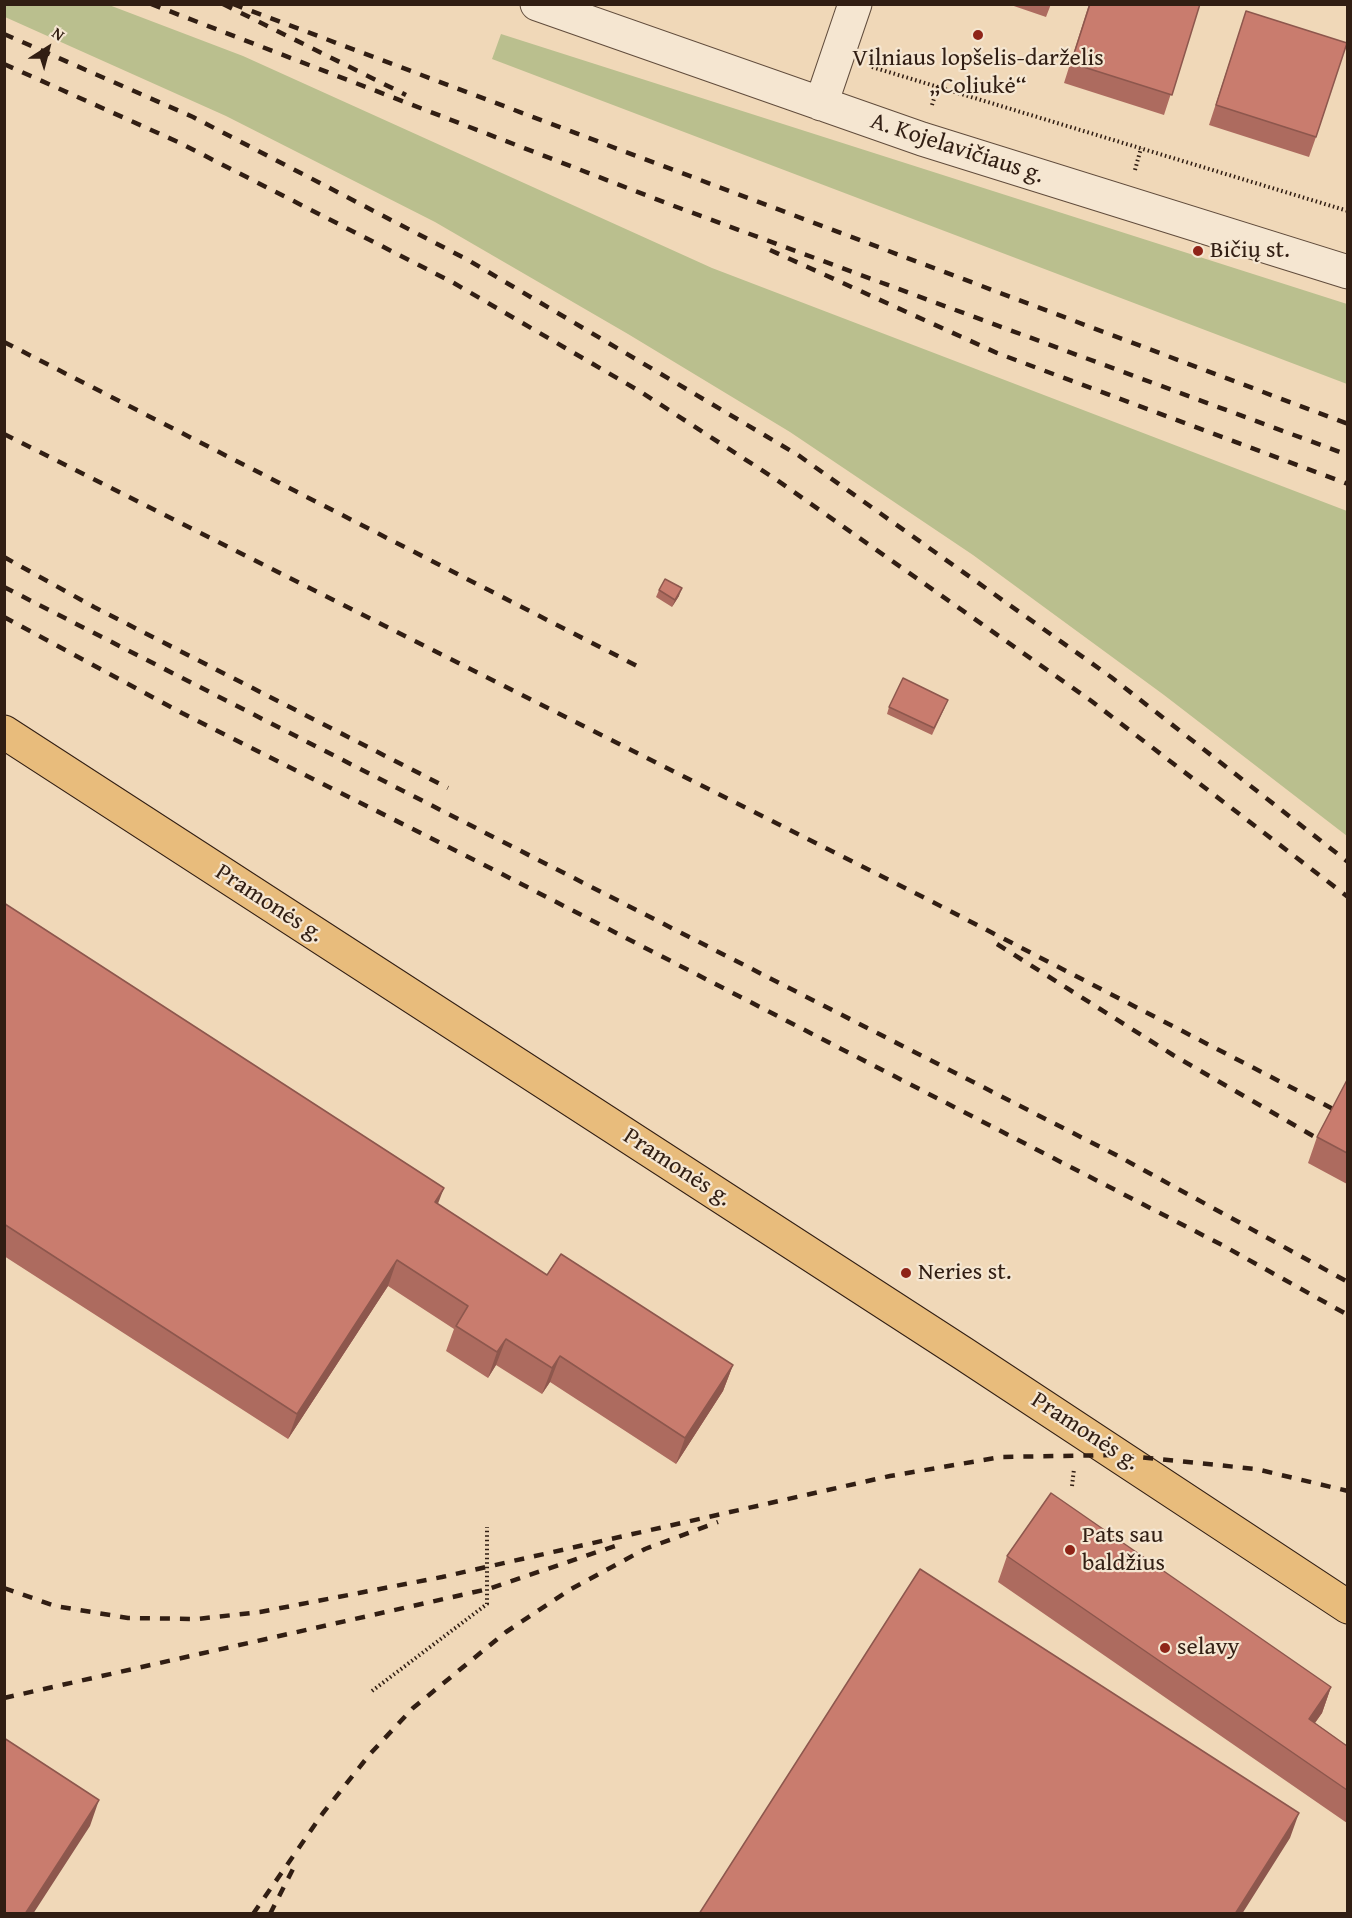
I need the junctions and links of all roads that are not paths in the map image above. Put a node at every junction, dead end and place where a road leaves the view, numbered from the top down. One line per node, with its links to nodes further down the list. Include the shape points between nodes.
1 (537, 4): 3 (street, A. Kojelavičiaus g.)
2 (855, 4): 3 (street)
3 (820, 104): 4 (street, A. Kojelavičiaus g.)
4 (1347, 272)
5 (4, 732): 6 (main road, Pramonės g., via 1032,1398)
6 (1347, 1607)

